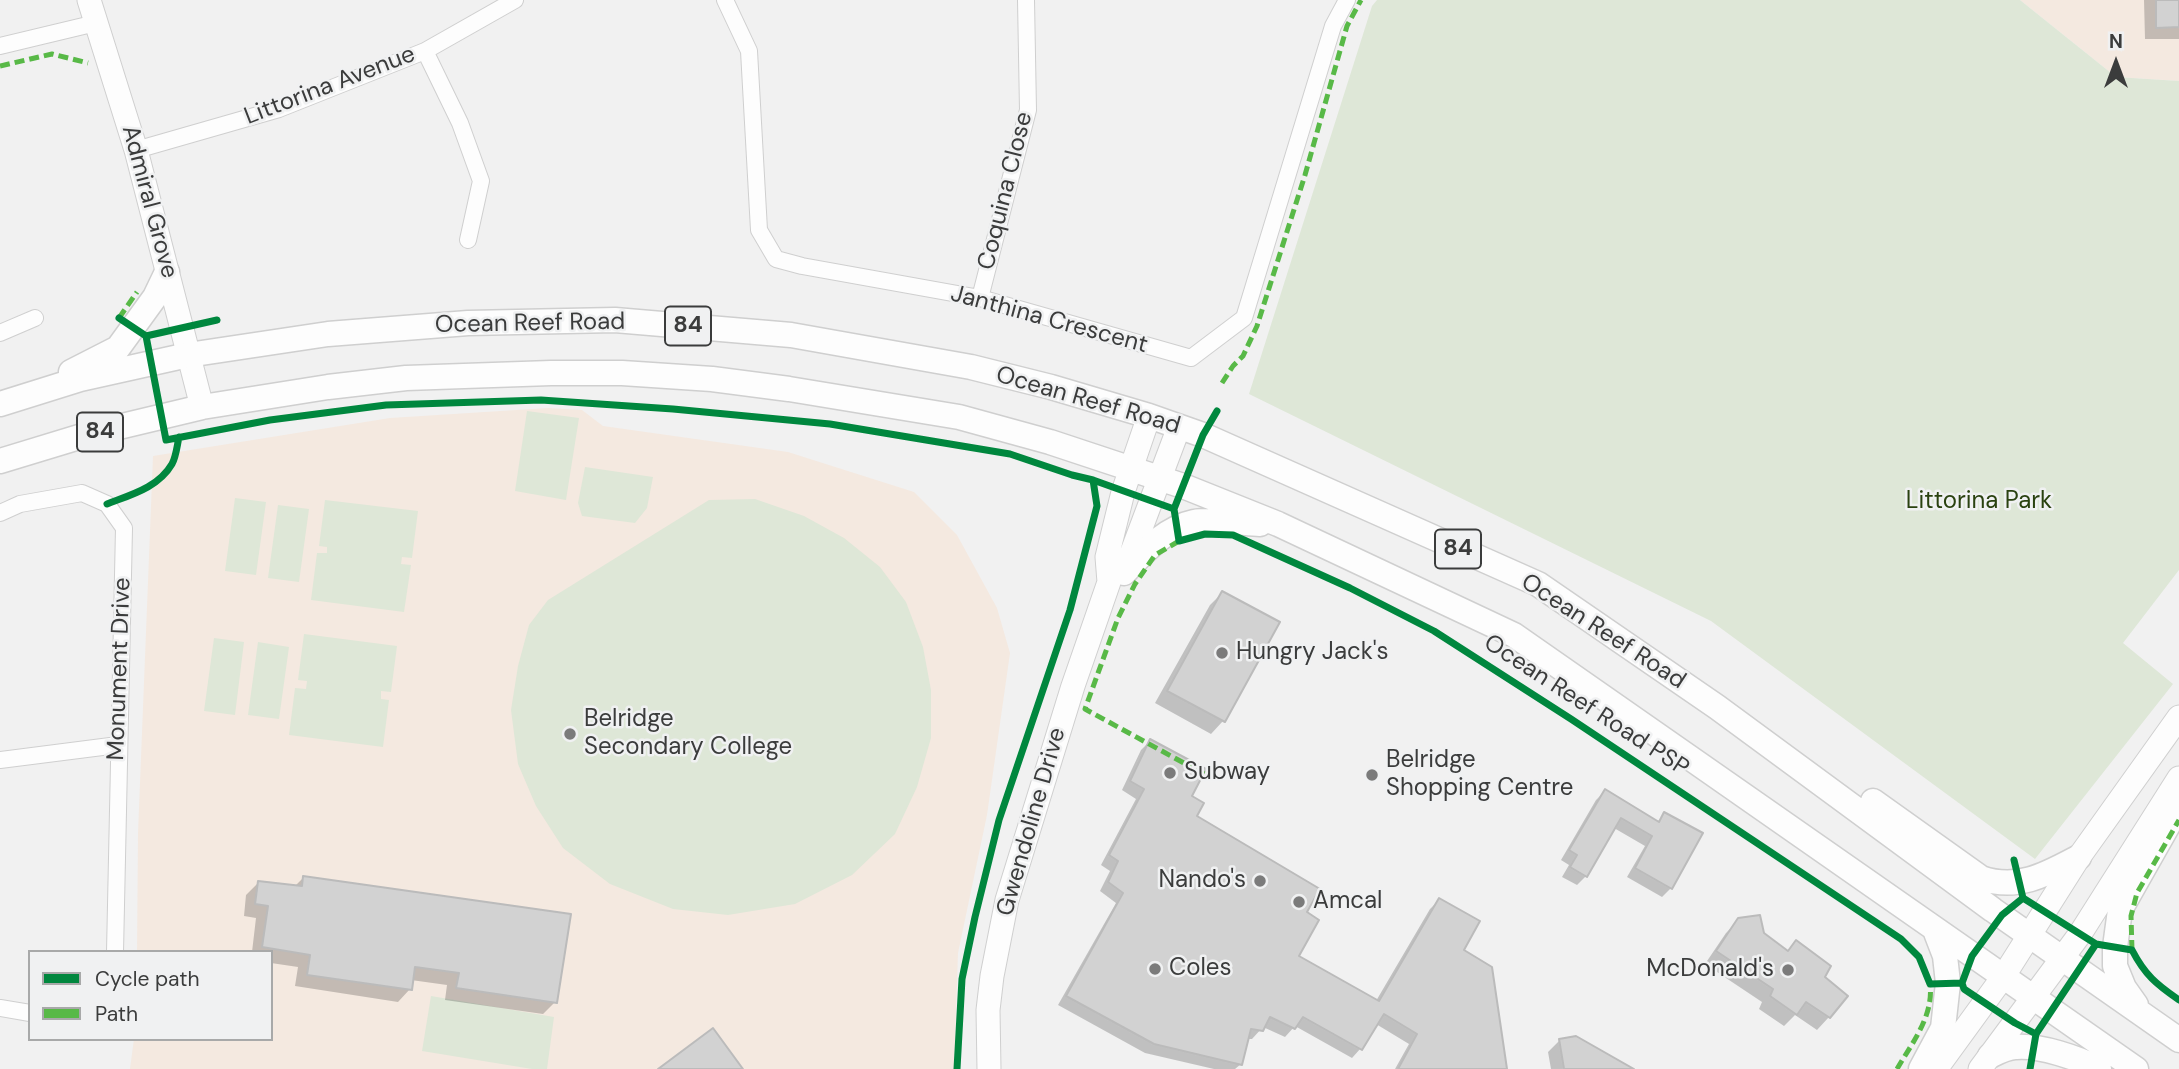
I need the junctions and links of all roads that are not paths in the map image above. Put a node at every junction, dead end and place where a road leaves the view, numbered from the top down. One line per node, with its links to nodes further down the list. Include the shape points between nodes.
1 (89, 0): 6 (street, Admiral Grove)
2 (515, 0): 8 (street, Littorina Avenue)
3 (725, 0): 12 (street, Janthina Crescent, via 749,51 759,230 776,259)
4 (1026, 0): 12 (street, Coquina Close, via 1028,110)
5 (1347, 0): 12 (street, Janthina Crescent, via 1334,26 1244,318 1191,358)
6 (96, 23): 7 (street); 9 (street, Admiral Grove)
7 (0, 46)
8 (425, 51): 9 (street, Littorina Avenue, via 279,110); 10 (street, via 460,123 481,181)
9 (136, 150): 11 (street, Admiral Grove)
10 (468, 240)
11 (167, 272): 15 (street, Admiral Grove); 16 (main road, via 118,348)
12 (980, 298)
13 (35, 318): 14 (street)
14 (0, 332)
15 (188, 355): 16 (main road, Ocean Reef Road / 84, via 80,379); 17 (street, Admiral Grove); 18 (main road, Ocean Reef Road / 84, via 328,334 468,323 615,320 791,335 971,367)
16 (0, 404)
17 (202, 407): 20 (main road, Ocean Reef Road / 84); 21 (main road, Ocean Reef Road / 84, via 406,378 551,373 686,377 959,417)
18 (1149, 416): 19 (main road, Ocean Reef Road / 84); 21 (street, Gwendoline Drive)
19 (1179, 427): 22 (street, Gwendoline Drive); 26 (main road, Ocean Reef Road / 84, via 1538,584)
20 (0, 461)
21 (1131, 468): 22 (main road, Ocean Reef Road / 84); 25 (street, Gwendoline Drive, via 1107,557)
22 (1159, 478): 24 (main road, Ocean Reef Road / 84); 25 (street, Gwendoline Drive)
23 (0, 513): 28 (street, Monument Drive, via 20,504 82,493 107,504 124,528)
24 (1278, 524): 25 (main road, via 1195,522 1176,528); 33 (main road, Ocean Reef Road / 84, via 1514,635)
25 (1117, 577): 44 (street, Gwendoline Drive, via 1073,686 1007,900 988,1010)
26 (1717, 707): 32 (main road, via 1815,760 1981,878 2020,883); 34 (main road, Ocean Reef Road / 84)
27 (2179, 718): 32 (street)
28 (118, 745): 29 (street); 35 (street, Monument Drive)
29 (0, 760)
30 (2179, 778): 36 (street)
31 (2179, 806): 41 (main road, via 2120,910 2115,966)
32 (2079, 857): 34 (street)
33 (1935, 930): 37 (main road, Ocean Reef Road / 84); 45 (main road, via 1945,956 1948,983 1943,1028)
34 (2031, 935): 36 (main road, Ocean Reef Road / 84); 37 (street)
35 (115, 950)
36 (2063, 958): 38 (street); 41 (main road, Ocean Reef Road / 84)
37 (2003, 977): 38 (main road, Ocean Reef Road / 84); 46 (street)
38 (2034, 998): 43 (street); 48 (main road, Ocean Reef Road / 84)
39 (0, 1009): 40 (street)
40 (28, 1013)
41 (2142, 1014): 42 (main road, Ocean Reef Road / 84)
42 (2179, 1040)
43 (1985, 1063): 47 (main road, via 2006,1049 2034,1048)
44 (989, 1069)
45 (1922, 1069)
46 (1936, 1069)
47 (2099, 1069)
48 (2136, 1069)

